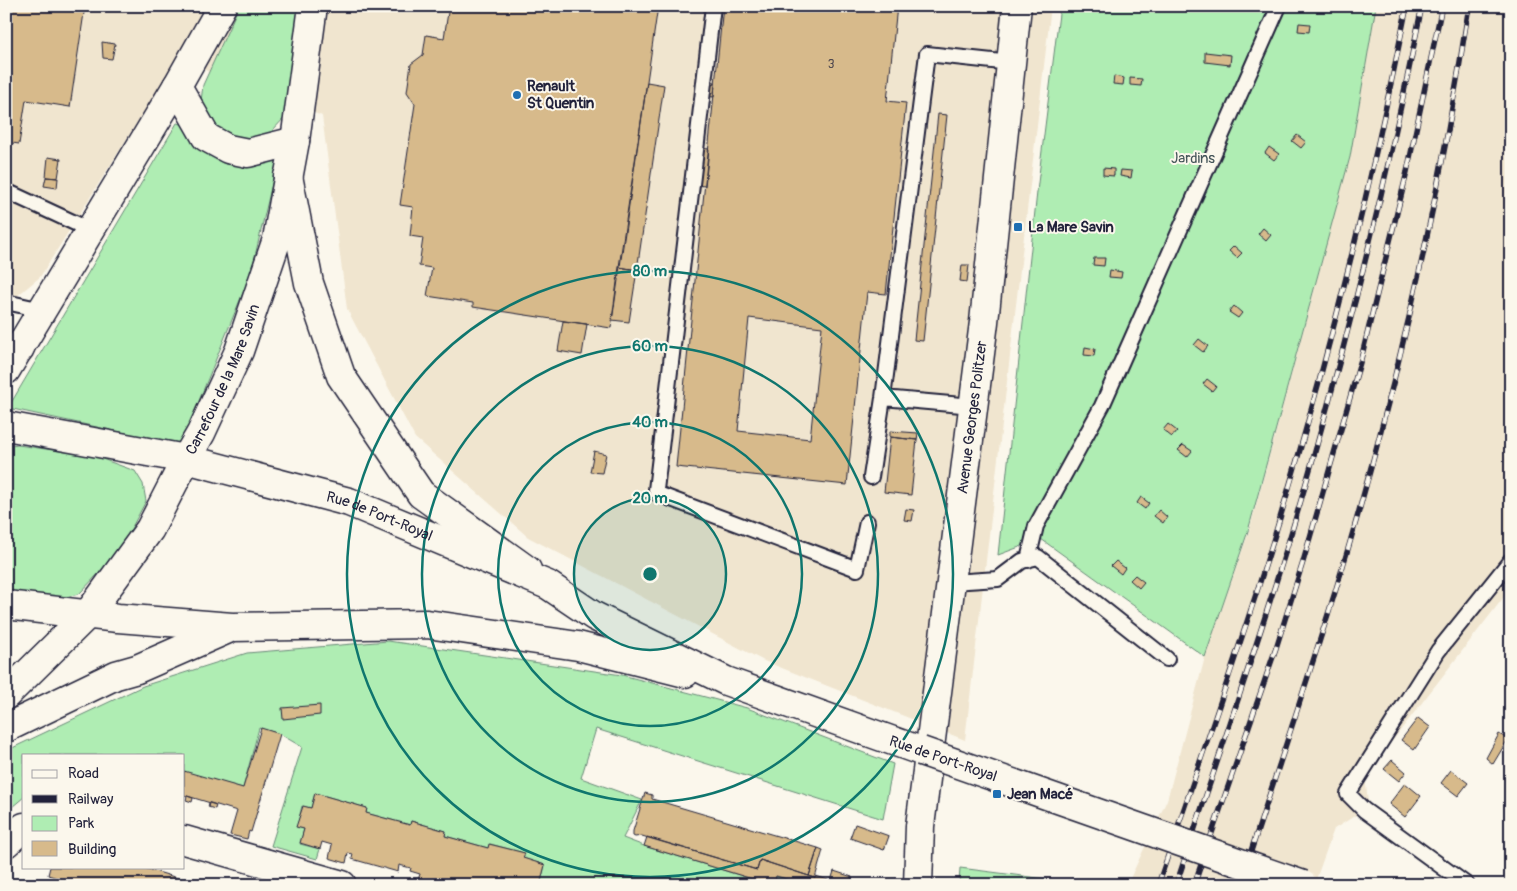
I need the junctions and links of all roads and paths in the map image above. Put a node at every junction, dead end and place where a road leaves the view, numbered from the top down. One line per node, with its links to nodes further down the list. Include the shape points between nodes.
1 (222, 6): 7 (main road)
2 (314, 6): 8 (main road, Carrefour de la Mare Savin)
3 (713, 6): 20 (lane, via 656,490 658,494 857,569)
4 (1017, 6): 6 (main road, Avenue Georges Politzer)
5 (1279, 6): 21 (lane, via 1102,406 1036,526)
6 (1011, 63): 15 (lane, via 926,54); 16 (main road, Avenue Georges Politzer)
7 (177, 86): 8 (main road, via 206,137 228,148 248,153); 11 (main road)
8 (295, 141): 9 (main road, Carrefour de la Mare Savin)
9 (288, 176): 18 (main road, Carrefour de la Mare Savin, via 277,239 239,351); 24 (main road, via 309,283 341,376 421,494)
10 (6, 192): 11 (lane)
11 (90, 230): 13 (main road)
12 (6, 302): 13 (lane)
13 (42, 310): 14 (main road)
14 (11, 356)
15 (883, 398): 16 (lane); 19 (lane)
16 (973, 406): 23 (main road, Avenue Georges Politzer)
17 (6, 426): 18 (main road, Rue de Port-Royal)
18 (186, 459): 24 (main road, Rue de Port-Royal, via 349,502); 26 (main road, Carrefour de la Mare Savin, via 150,529)
19 (871, 478)
20 (867, 522)
21 (1028, 560): 23 (lane, via 998,579); 28 (lane, via 1038,557)
22 (1511, 560): 38 (lane, via 1438,651 1348,794 1364,810)
23 (952, 582): 36 (main road, Avenue Georges Politzer, via 920,826)
24 (548, 585): 29 (main road, Rue de Port-Royal, via 594,616)
25 (6, 605): 26 (main road, Rue de Port-Royal)
26 (88, 614): 27 (main road, Rue de Port-Royal); 30 (main road, Carrefour de la Mare Savin)
27 (232, 627): 29 (main road, Rue de Port-Royal, via 427,624 578,646); 31 (main road, via 116,675)
28 (1167, 659)
29 (726, 681): 37 (main road, Rue de Port-Royal, bridge)
30 (6, 696)
31 (6, 728)
32 (22, 829): 34 (main road)
33 (185, 840): 35 (main road)
34 (6, 843)
35 (342, 885)
36 (918, 885)
37 (1303, 885)
38 (1467, 885)

